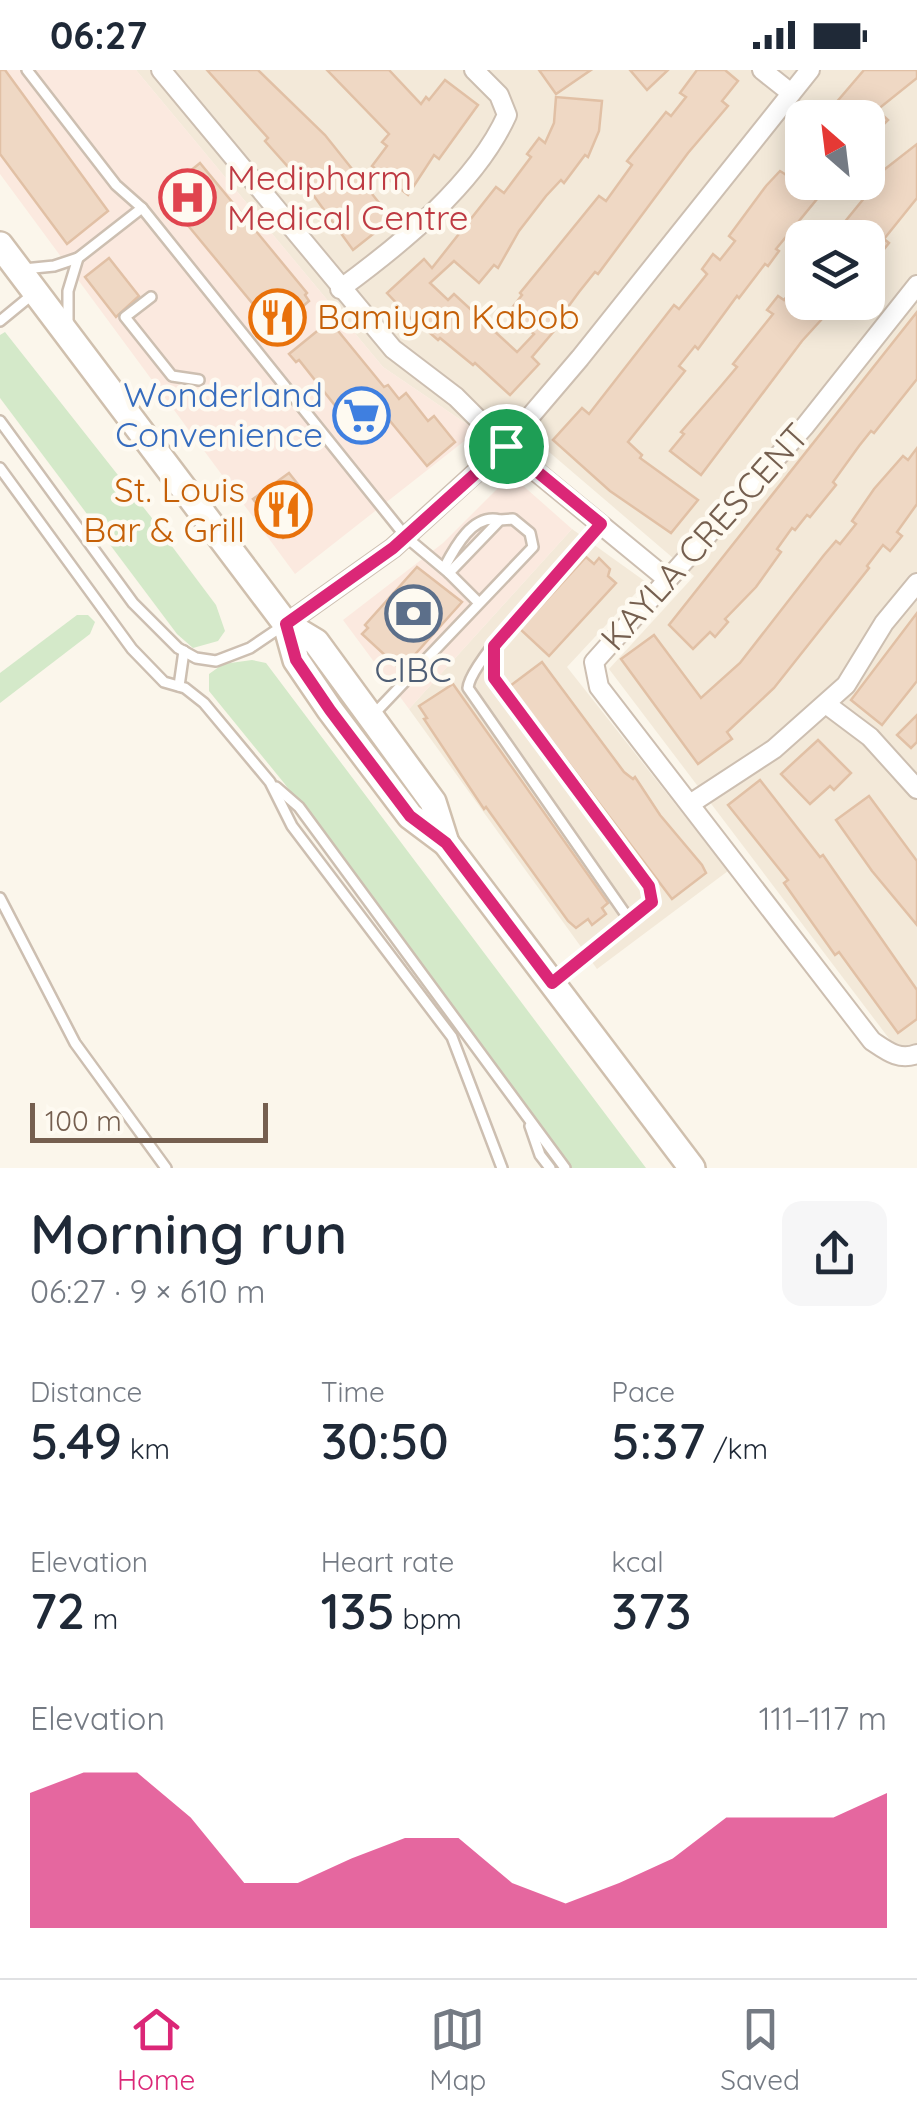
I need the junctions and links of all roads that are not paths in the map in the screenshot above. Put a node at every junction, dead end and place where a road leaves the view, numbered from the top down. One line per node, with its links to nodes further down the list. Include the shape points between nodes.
1 (27, 70): 7 (lane, via 116,185)
2 (160, 70): 12 (street)
3 (474, 70): 12 (street, via 508,115 498,135 397,246)
4 (762, 70): 6 (street)
5 (810, 70): 6 (street)
6 (791, 93): 19 (street)
7 (142, 208): 9 (lane); 22 (lane)
8 (0, 245): 10 (main road)
9 (78, 258): 10 (lane); 16 (lane, via 68,291)
10 (18, 269): 13 (main road)
11 (917, 286): 24 (street, KAYLA CRESCENT, via 805,426)
12 (340, 289): 19 (street, via 394,350)
13 (36, 292): 15 (lane); 16 (main road)
14 (151, 298): 17 (lane, via 124,317 172,376)
15 (0, 321)
16 (68, 334): 27 (main road)
17 (199, 380)
18 (0, 421): 29 (lane, via 133,603)
19 (506, 446): 21 (street); 22 (street)
20 (0, 468): 30 (lane, via 132,649 164,682)
21 (601, 524): 24 (street); 28 (lane)
22 (406, 537): 23 (lane); 27 (street)
23 (447, 571): 26 (lane); 26 (lane, via 500,520 514,519 530,534 534,546)
24 (667, 578): 35 (street, KAYLA CRESCENT, via 606,646 594,674)
25 (917, 583): 31 (street)
26 (480, 603): 32 (lane)
27 (286, 624): 29 (lane, via 216,660); 32 (main road, via 316,642); 36 (main road, via 296,660 330,710 410,816)
28 (494, 646): 38 (lane, via 468,688); 38 (lane, via 494,678 649,886 652,902)
29 (184, 651): 30 (lane)
30 (179, 686): 33 (lane, via 204,702)
31 (826, 704): 34 (street, via 870,737); 35 (street, via 740,774)
32 (372, 718): 36 (main road, via 432,802)
33 (270, 782): 41 (lane, via 299,807); 43 (lane, via 292,826 452,1037)
34 (917, 788)
35 (690, 804): 40 (street, KAYLA CRESCENT, via 872,1041 890,1054)
36 (446, 843): 39 (main road)
37 (0, 898): 42 (lane, via 75,1043)
38 (631, 922): 39 (lane)
39 (552, 983): 46 (main road)
40 (917, 1054)
41 (526, 1114): 44 (lane); 45 (lane)
42 (166, 1168)
43 (502, 1168)
44 (548, 1168)
45 (565, 1168)
46 (692, 1168)

